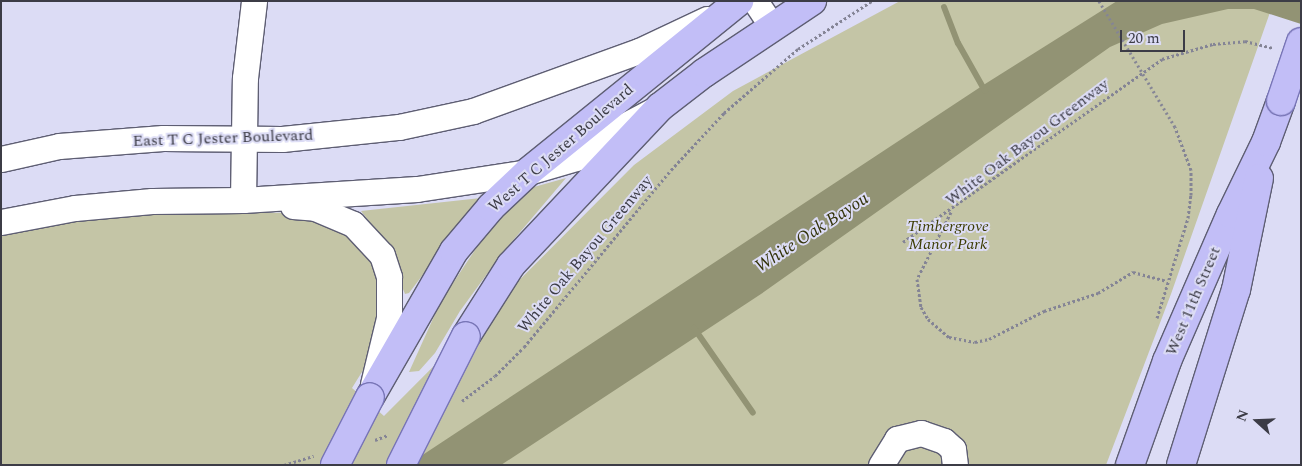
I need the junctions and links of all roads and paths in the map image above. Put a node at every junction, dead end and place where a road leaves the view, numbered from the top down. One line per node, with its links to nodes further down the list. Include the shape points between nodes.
1 (254, 1): 10 (street, via 245,78)
2 (755, 1): 7 (street)
3 (812, 1): 7 (main road)
4 (872, 1): 19 (path, White Oak Bayou Greenway, via 798,49 724,113 671,170 524,347 495,376)
5 (1099, 1): 15 (path, White Oak Bayou Greenway, bridge, via 1175,127 1191,170 1188,218 1167,281 1133,272 1098,293 1044,311 989,339 975,342 949,337 928,319 921,307 918,279 934,240)
6 (732, 6): 10 (street, East T C Jester Boulevard, via 640,51 473,111 399,127 282,139); 13 (main road, West T C Jester Boulevard)
7 (772, 26): 9 (main road)
8 (1289, 46): 11 (main road, West 11th Street, bridge, via 1281,101); 15 (path, White Oak Bayou Greenway, via 1245,41 1213,44 1162,59)
9 (660, 107): 13 (street, via 598,139 576,158); 24 (main road, bridge, via 511,265 466,336)
10 (245, 139): 12 (street, East T C Jester Boulevard, via 163,138 68,145); 14 (street)
11 (1266, 142): 27 (main road, West 11th Street, via 1230,214 1167,360); 28 (main road, West 11th Street, via 1236,290)
12 (1, 158)
13 (528, 172): 14 (street, via 417,189); 18 (main road, West T C Jester Boulevard, via 491,207 454,251)
14 (243, 200): 16 (street, via 152,201 75,208); 18 (street, via 315,208 353,224 382,255 389,277 389,318)
15 (952, 210): 17 (path)
16 (1, 222)
17 (903, 242)
18 (370, 397): 22 (main road, West T C Jester Boulevard, bridge)
19 (458, 403)
20 (391, 434): 21 (path)
21 (366, 442)
22 (327, 460): 23 (path)
23 (284, 465)
24 (401, 465)
25 (881, 465): 26 (street, via 897,439 921,433 944,441 953,449)
26 (955, 465)
27 (1130, 465)
28 (1181, 465)

